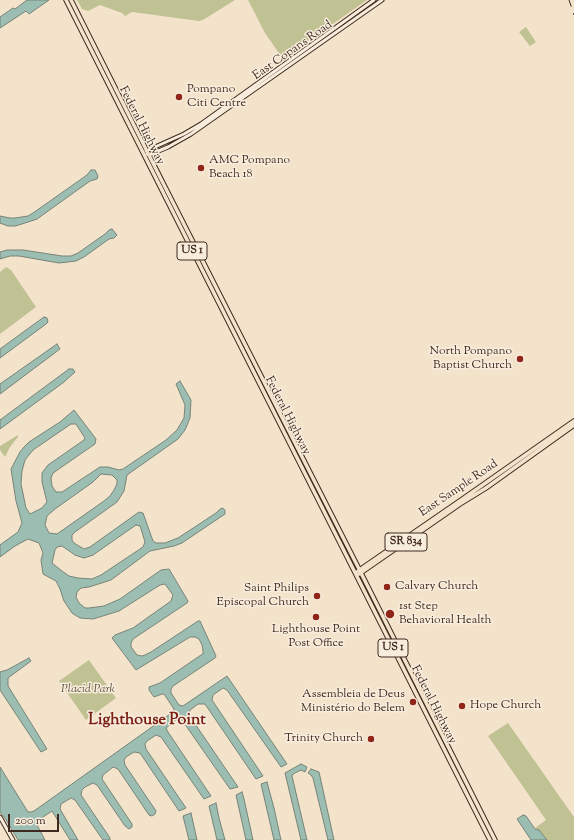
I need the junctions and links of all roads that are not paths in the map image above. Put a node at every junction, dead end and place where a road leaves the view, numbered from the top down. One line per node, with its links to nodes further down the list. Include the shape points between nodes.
1 (66, 0): 5 (main road); 6 (main road, Federal Highway / US 1)
2 (72, 0): 5 (main road, Federal Highway / US 1)
3 (374, 0): 7 (main road, East Copans Road)
4 (382, 0): 7 (main road, East Copans Road)
5 (79, 14): 8 (main road, Federal Highway / US 1)
6 (116, 100): 8 (main road); 9 (main road, Federal Highway / US 1)
7 (236, 100): 11 (main road, East Copans Road); 12 (main road, East Copans Road)
8 (124, 104): 10 (main road, Federal Highway / US 1)
9 (120, 107): 10 (main road); 14 (main road, Federal Highway / US 1)
10 (128, 113): 13 (main road, Federal Highway / US 1)
11 (186, 133): 12 (main road); 13 (main road, East Copans Road)
12 (181, 140): 13 (main road, East Copans Road)
13 (148, 153): 14 (main road, East Copans Road); 16 (main road, Federal Highway / US 1)
14 (143, 154): 15 (main road, Federal Highway / US 1)
15 (187, 240): 16 (main road); 17 (main road, Federal Highway / US 1)
16 (194, 244): 18 (main road, Federal Highway / US 1)
17 (192, 249): 18 (main road); 19 (main road, Federal Highway / US 1, via 218,301)
18 (199, 255): 19 (main road, Federal Highway / US 1)
19 (223, 306): 20 (main road, Federal Highway / US 1); 21 (main road, Federal Highway / US 1)
20 (232, 329): 21 (main road); 22 (main road, Federal Highway / US 1, via 270,406)
21 (239, 334): 22 (main road, Federal Highway / US 1)
22 (277, 414): 25 (main road, Federal Highway / US 1); 26 (main road, Federal Highway / US 1, via 284,422)
23 (574, 421): 27 (main road, East Sample Road / SR 834)
24 (574, 425): 27 (main road, East Sample Road / SR 834, via 486,488)
25 (331, 525): 26 (main road); 27 (main road, Federal Highway / US 1)
26 (339, 530): 27 (main road, Federal Highway / US 1)
27 (358, 573): 28 (main road, Federal Highway / US 1); 28 (main road, Federal Highway / US 1, via 375,612)
28 (380, 617): 29 (main road, Federal Highway / US 1, via 386,624); 29 (main road, Federal Highway / US 1, via 433,728)
29 (438, 733): 30 (main road, Federal Highway / US 1); 31 (main road, Federal Highway)
30 (456, 772): 31 (main road); 32 (main road, Federal Highway / US 1)
31 (462, 775): 33 (main road, Federal Highway)
32 (459, 779): 33 (main road); 35 (main road, Federal Highway / US 1)
33 (466, 782): 35 (main road, Federal Highway)
34 (0, 817): 36 (main road)
35 (481, 818): 37 (main road, Federal Highway); 38 (main road, Federal Highway)
36 (13, 840)
37 (490, 840)
38 (494, 840)

